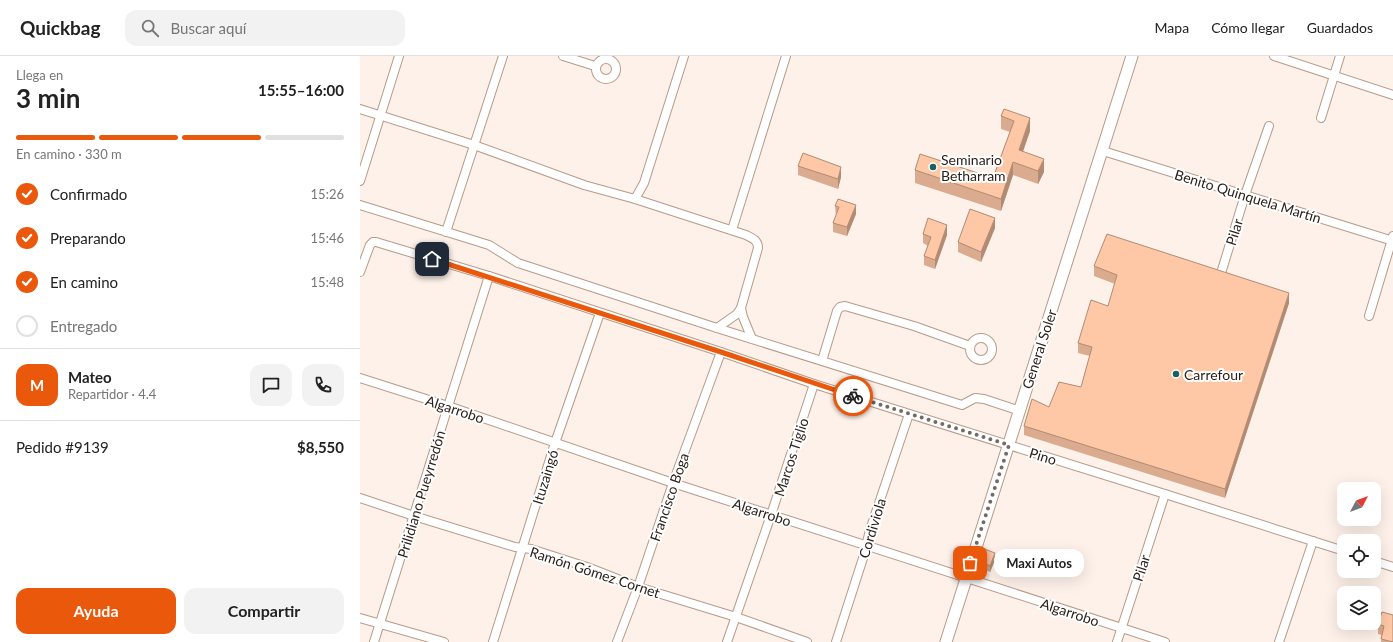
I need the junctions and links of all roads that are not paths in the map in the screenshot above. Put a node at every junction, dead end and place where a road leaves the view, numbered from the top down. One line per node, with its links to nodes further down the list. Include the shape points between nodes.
1 (399, 56): 13 (street)
2 (503, 56): 16 (street)
3 (563, 56): 9 (street)
4 (684, 56): 20 (street, via 644,183)
5 (786, 56): 22 (street)
6 (1132, 56): 17 (street, General Soler)
7 (1274, 56): 10 (street)
8 (1340, 56): 10 (street)
9 (595, 66)
10 (1334, 75): 11 (street); 14 (street)
11 (1393, 95)
12 (360, 109): 13 (street)
13 (380, 115): 16 (street); 18 (street)
14 (1321, 118)
15 (1269, 126): 19 (street, Pilar)
16 (474, 145): 20 (street, via 584,185); 23 (street)
17 (1103, 150): 19 (street, Benito Quinquela Martín); 40 (street, General Soler)
18 (360, 181)
19 (1245, 195): 24 (street, Benito Quinquela Martín); 26 (street, Pilar)
20 (635, 199): 22 (street)
21 (360, 205): 23 (street)
22 (732, 230): 29 (street, via 756,240 758,245)
23 (446, 232): 32 (street, via 489,245 518,263)
24 (1392, 238): 31 (street)
25 (362, 261): 27 (street); 28 (street, Pino, via 370,245 376,242)
26 (1222, 270)
27 (360, 272)
28 (489, 276): 30 (street, Pino); 39 (street, Prilidiano Pueyrredón)
29 (741, 308): 32 (street); 33 (street)
30 (600, 313): 35 (street, Pino); 42 (street, Ituzaingó)
31 (1369, 316)
32 (717, 328): 33 (street)
33 (752, 339): 36 (street)
34 (970, 346): 36 (street, via 845,306 837,311)
35 (721, 352): 38 (street, Pino); 44 (street, Francisco Boga)
36 (822, 361): 40 (street, via 962,405 975,398)
37 (360, 378): 39 (street, Algarrobo)
38 (814, 384): 41 (street, Pino); 47 (street, Marcos Tiglio)
39 (448, 406): 42 (street, Algarrobo); 48 (street, Prilidiano Pueyrredón)
40 (1020, 411): 43 (street, General Soler)
41 (909, 414): 43 (street, Pino); 50 (street, Cordiviola)
42 (555, 443): 44 (street, Algarrobo); 51 (street, Ituzaingó)
43 (1009, 445): 45 (street, Pino); 55 (street, General Soler)
44 (673, 483): 47 (street, Algarrobo); 56 (street, Francisco Boga)
45 (1165, 494): 49 (street, Pino); 60 (street, Pilar)
46 (360, 498): 48 (street, Ramón Gómez Cornet)
47 (772, 515): 50 (street, Algarrobo); 57 (street, Marcos Tiglio)
48 (414, 516): 51 (street, Ramón Gómez Cornet); 59 (street, Prilidiano Pueyrredón)
49 (1313, 541): 52 (street, Pino); 71 (street)
50 (866, 545): 55 (street, Algarrobo); 67 (street, Cordiviola)
51 (523, 548): 56 (street, Ramón Gómez Cornet, via 587,567); 63 (street, Ituzaingó)
52 (1337, 549)
53 (1381, 563): 54 (street)
54 (1393, 567)
55 (965, 578): 60 (street, Algarrobo); 68 (street, General Soler)
56 (638, 587): 57 (street, Ramón Gómez Cornet); 64 (street, Francisco Boga)
57 (736, 617): 65 (street, Marcos Tiglio); 66 (street, Ramón Gómez Cornet)
58 (360, 618): 59 (street)
59 (380, 623): 61 (street, Prilidiano Pueyrredón); 62 (street)
60 (1121, 628): 69 (street, Pilar); 70 (street, Algarrobo)
61 (374, 642)
62 (444, 642)
63 (493, 642)
64 (617, 642)
65 (727, 642)
66 (807, 642)
67 (836, 642)
68 (946, 642)
69 (1117, 642)
70 (1165, 642)
71 (1278, 642)

